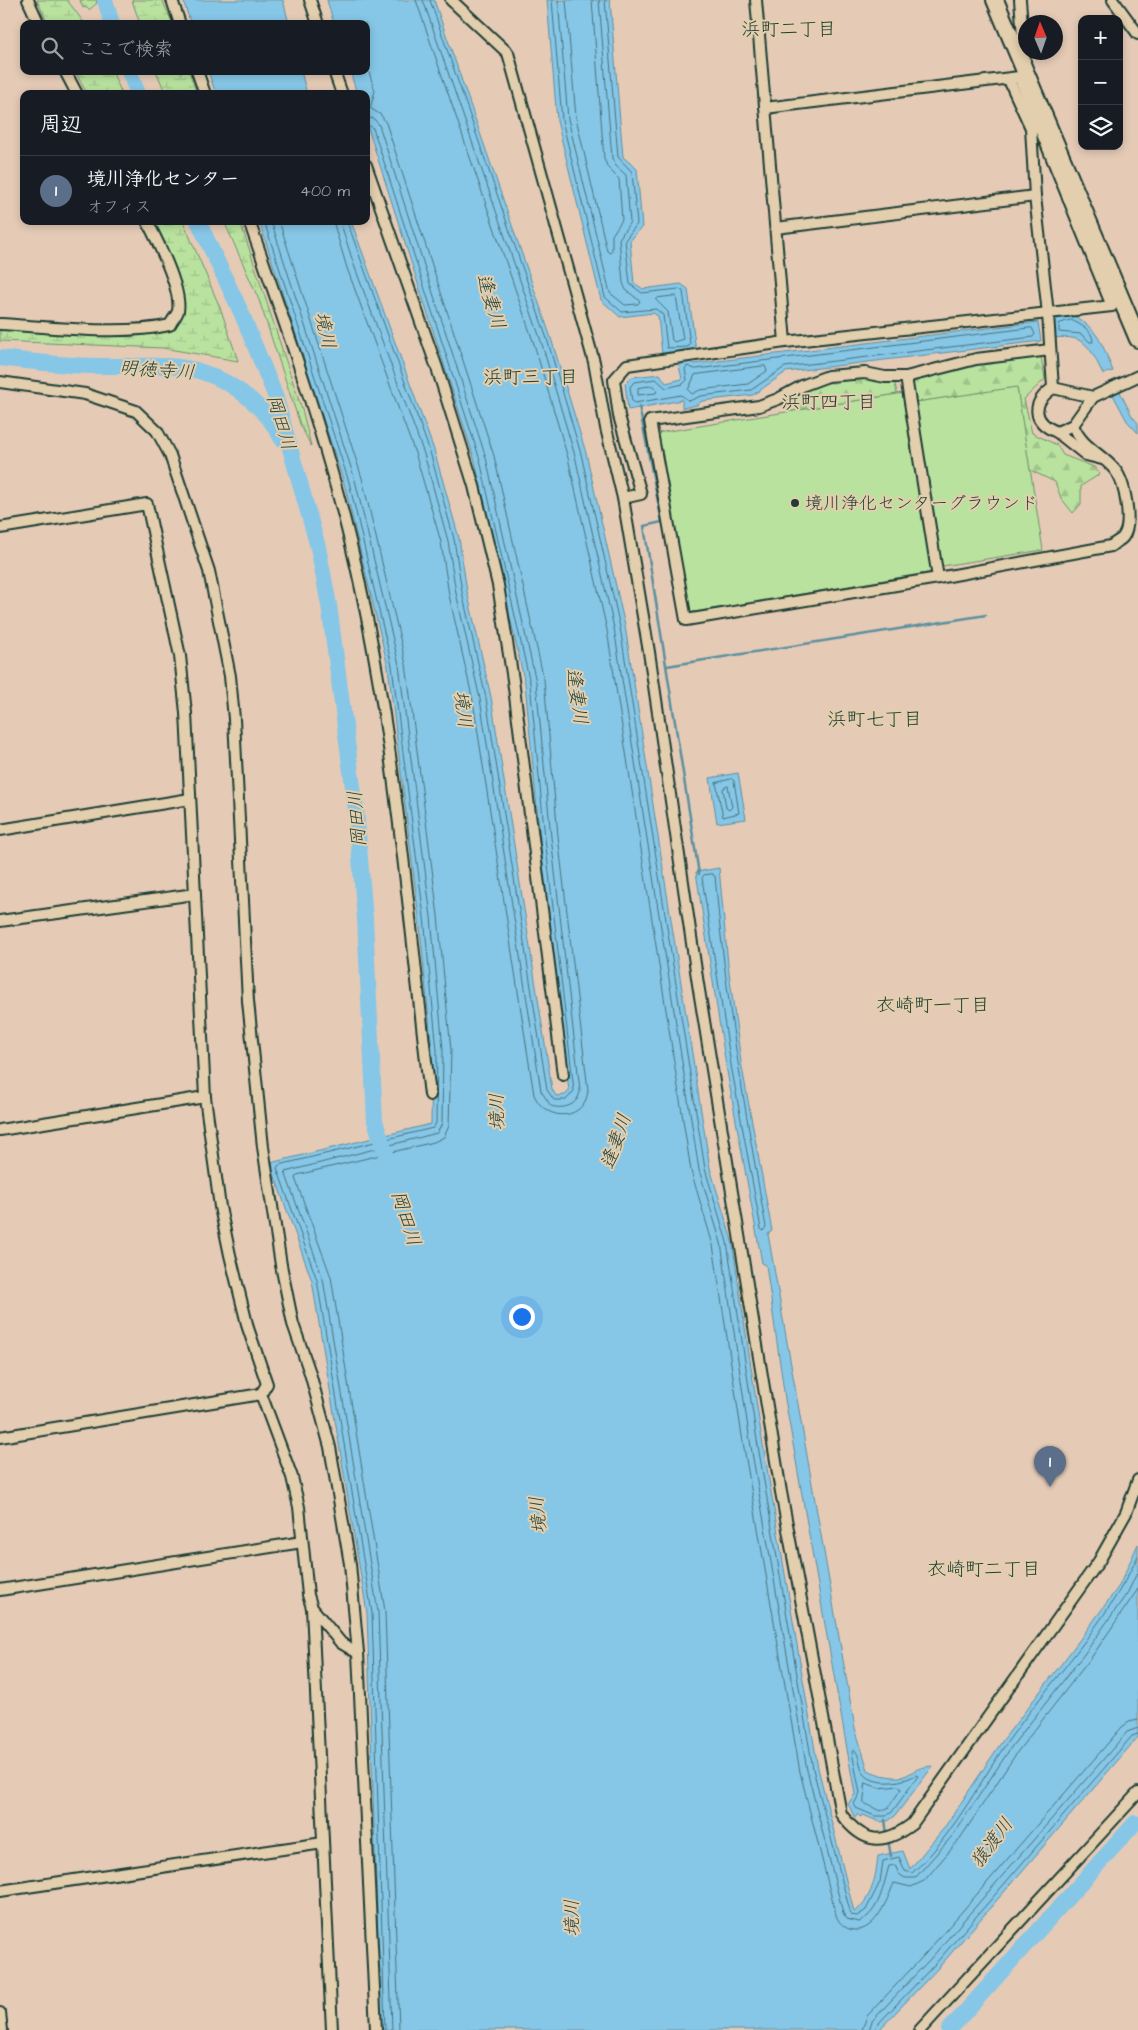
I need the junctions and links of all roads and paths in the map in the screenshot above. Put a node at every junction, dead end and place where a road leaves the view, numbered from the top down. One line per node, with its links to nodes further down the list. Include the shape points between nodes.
1 (28, 0): 9 (street)
2 (172, 0): 10 (street)
3 (310, 0): 11 (street)
4 (451, 0): 40 (street, via 508,53 594,362)
5 (756, 0): 21 (street)
6 (995, 0): 13 (main road)
7 (1020, 0): 13 (street)
8 (1113, 0): 12 (street)
9 (36, 20)
10 (179, 20)
11 (317, 20)
12 (1138, 34)
13 (1026, 70): 29 (main road)
14 (67, 75): 18 (street)
15 (198, 75): 19 (street)
16 (335, 75): 20 (street)
17 (1009, 80): 21 (street); 23 (street, via 1031,128); 27 (street, via 1019,77 1112,306)
18 (75, 90)
19 (204, 90)
20 (341, 90)
21 (765, 108): 26 (street)
22 (370, 176): 47 (street, via 437,368 474,486 498,585)
23 (1035, 196): 26 (street); 27 (street)
24 (149, 225): 28 (street, via 177,297 178,310 170,325 124,329)
25 (250, 225): 48 (street, via 339,496 372,650 391,766)
26 (776, 228): 30 (street)
27 (1048, 314): 30 (street); 31 (street)
28 (0, 324)
29 (1138, 339)
30 (785, 342): 40 (street, via 627,365 614,380 641,494)
31 (1050, 350): 33 (street, via 976,359); 35 (street)
32 (1138, 376): 36 (street)
33 (906, 377): 42 (street); 42 (street, via 865,373 828,376 759,406 650,421 686,620)
34 (0, 382): 57 (street, via 85,394 129,408 146,419 170,455 209,571 230,676 248,1001 263,1147 293,1324 330,1447 350,1564)
35 (1053, 388): 36 (street); 38 (street, via 1041,396 1037,408 1038,419 1046,428)
36 (1093, 397): 37 (street)
37 (1073, 425): 38 (street); 39 (street, via 1077,438)
38 (1057, 432): 39 (street, via 1086,455)
39 (1103, 459): 42 (street, via 1116,470 1124,488 1128,524 1123,537 1111,546)
40 (623, 498): 53 (street, via 781,1492 841,1814 851,1828 867,1838 883,1839 912,1824 1099,1561 1126,1513)
41 (0, 528): 43 (street, via 147,504 180,656)
42 (938, 578)
43 (190, 799): 44 (street); 45 (street)
44 (0, 830)
45 (195, 894): 46 (street); 49 (street)
46 (0, 921)
47 (563, 1074)
48 (430, 1095)
49 (205, 1097): 50 (street); 51 (street, via 230,1255 248,1328 267,1384)
50 (0, 1130)
51 (261, 1394): 52 (street); 54 (street, via 292,1478)
52 (0, 1437)
53 (1138, 1480)
54 (302, 1542): 55 (street); 56 (street)
55 (0, 1590)
56 (312, 1608): 57 (street, via 341,1642); 59 (street)
57 (358, 1653): 64 (street)
58 (1138, 1793): 65 (street)
59 (323, 1843): 60 (street); 63 (street)
60 (0, 1891)
61 (0, 2014): 62 (street)
62 (2, 2030)
63 (332, 2030)
64 (376, 2030)
65 (920, 2030)

